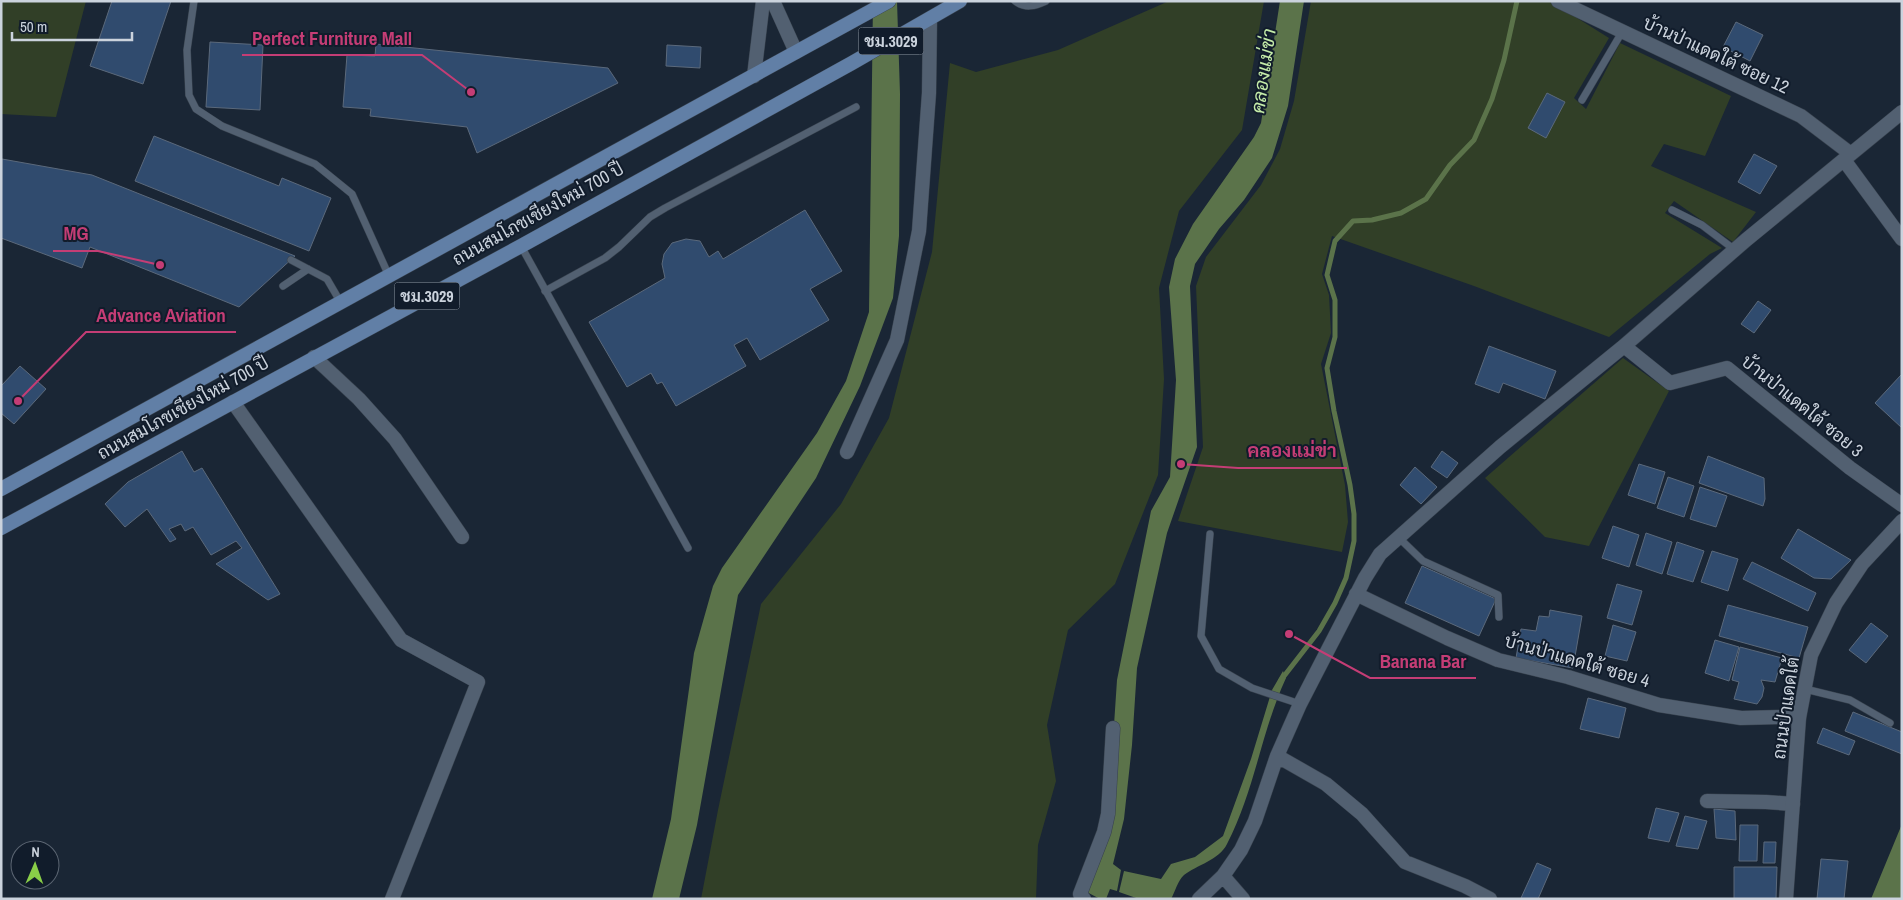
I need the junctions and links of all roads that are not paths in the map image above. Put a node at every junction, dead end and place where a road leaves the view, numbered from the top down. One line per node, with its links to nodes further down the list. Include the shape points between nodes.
1 (194, 1): 23 (lane, via 187,50 189,95 196,109 222,126 315,164 352,194)
2 (762, 1): 12 (street)
3 (773, 1): 11 (street)
4 (889, 1): 11 (main road, ถนนสมโภชเชียงใหม่ 700 ปี / ชม.3029)
5 (960, 1): 9 (main road, ถนนสมโภชเชียงใหม่ 700 ปี / ชม.3029)
6 (1016, 1): 7 (lane, via 1034,7)
7 (1046, 1)
8 (1558, 1): 10 (street, บ้านป่าแดดใต้ ซอย 12)
9 (930, 19): 19 (main road, ถนนสมโภชเชียงใหม่ 700 ปี / ชม.3029); 30 (street, via 929,92 919,231 897,340)
10 (1622, 32): 13 (lane); 16 (street, บ้านป่าแดดใต้ ซอย 12, via 1801,116)
11 (796, 52): 12 (main road, ถนนสมโภชเชียงใหม่ 700 ปี / ชม.3029)
12 (754, 76): 23 (main road, ถนนสมโภชเชียงใหม่ 700 ปี / ชม.3029)
13 (1582, 100)
14 (856, 107): 25 (lane, via 665,208 650,217 605,258)
15 (1902, 112): 16 (street)
16 (1847, 157): 18 (street, บ้านป่าแดดใต้ ซอย 12); 20 (street)
17 (1672, 210): 20 (lane, via 1702,226)
18 (1902, 239)
19 (521, 246): 25 (lane); 28 (main road, ถนนสมโภชเชียงใหม่ 700 ปี / ชม.3029)
20 (1735, 250): 27 (street)
21 (291, 260): 22 (lane)
22 (308, 269): 24 (lane); 26 (lane, via 327,279)
23 (389, 276): 26 (main road, ถนนสมโภชเชียงใหม่ 700 ปี / ชม.3029)
24 (283, 286)
25 (546, 291): 38 (lane)
26 (341, 303): 31 (main road, ถนนสมโภชเชียงใหม่ 700 ปี / ชม.3029)
27 (1624, 346): 32 (street, บ้านป่าแดดใต้ ซอย 3, via 1670,383 1727,368); 36 (street)
28 (314, 358): 29 (main road, ถนนสมโภชเชียงใหม่ 700 ปี / ชม.3029); 37 (street, via 395,438)
29 (233, 402): 34 (main road, ถนนสมโภชเชียงใหม่ 700 ปี / ชม.3029); 50 (street, via 401,640 478,682)
30 (847, 452)
31 (1, 489)
32 (1902, 506)
33 (1902, 521): 41 (street, ถนนป่าแดดใต้, via 1862,564 1836,603 1811,655)
34 (1, 528)
35 (1210, 534): 42 (lane, via 1201,636 1219,669 1252,688)
36 (1398, 536): 39 (street, via 1376,559); 40 (lane, via 1423,561 1498,595)
37 (462, 537)
38 (688, 548)
39 (1356, 594): 42 (street); 43 (street, บ้านป่าแดดใต้ ซอย 4, via 1498,660 1660,704 1741,718)
40 (1499, 617)
41 (1805, 688): 43 (street, ถนนป่าแดดใต้); 44 (lane, via 1850,700)
42 (1300, 704): 46 (street)
43 (1799, 718): 48 (street, ถนนป่าแดดใต้)
44 (1890, 723)
45 (1113, 728): 51 (street, via 1108,814 1080,894)
46 (1277, 756): 49 (street, via 1249,835); 54 (street, via 1326,784 1348,802 1405,862)
47 (1707, 801): 48 (street)
48 (1793, 804): 55 (street, ถนนป่าแดดใต้)
49 (1223, 876): 52 (street); 53 (street)
50 (392, 899)
51 (1084, 899)
52 (1199, 899)
53 (1243, 899)
54 (1490, 899)
55 (1786, 899)

